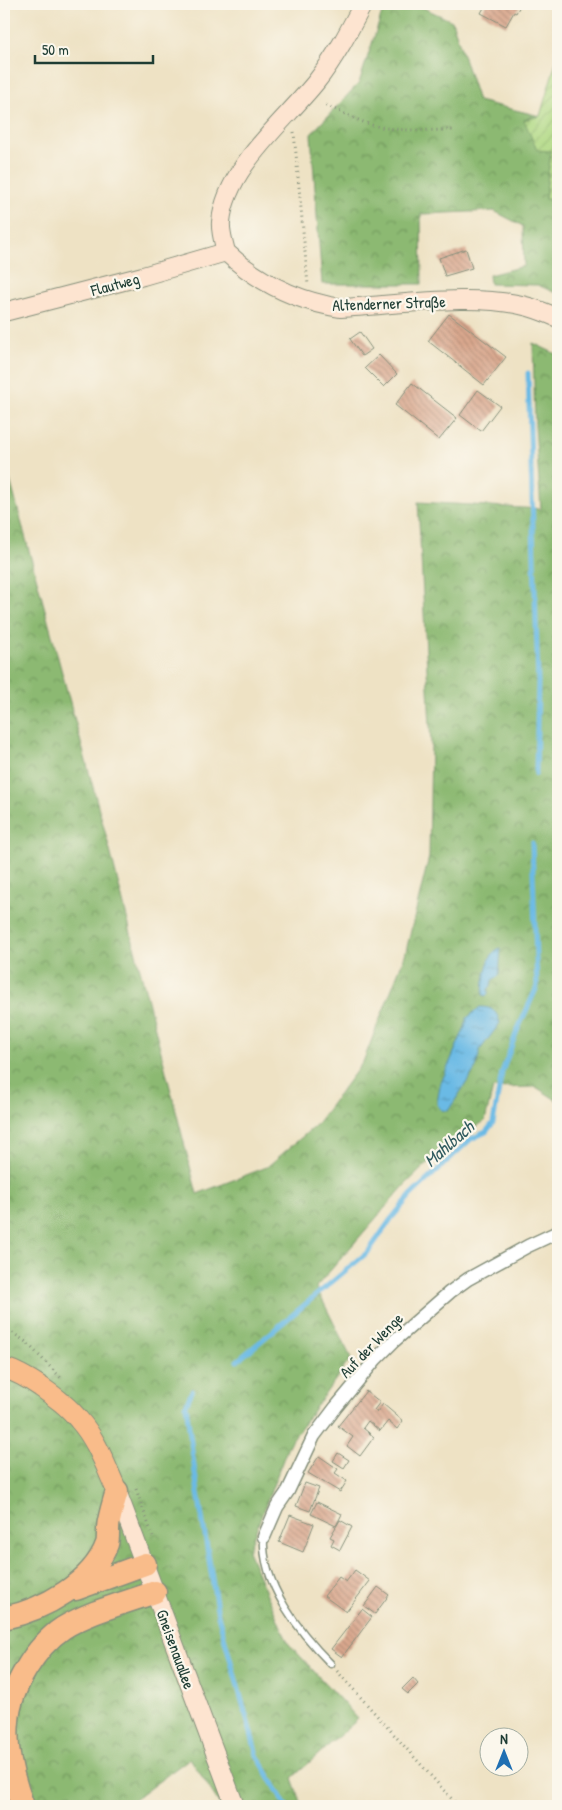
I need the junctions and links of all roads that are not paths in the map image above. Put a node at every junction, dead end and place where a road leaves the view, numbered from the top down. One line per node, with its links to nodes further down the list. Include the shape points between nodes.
1 (363, 4): 2 (main road, via 338,52 234,182 220,223)
2 (226, 252): 3 (main road, Flautweg); 4 (main road, Altenderner Straße, via 254,276 285,292 341,308 453,301 496,302 529,307)
3 (4, 312)
4 (558, 318)
5 (558, 1232): 8 (street, Auf der Wenge, via 468,1279 376,1359 314,1436)
6 (7, 1366): 7 (main road, via 56,1398 80,1420 98,1448)
7 (117, 1491): 9 (main road, Gneisenauallee); 11 (highway, via 108,1521 107,1542 100,1558)
8 (264, 1537): 13 (lane, via 265,1563 289,1612 312,1645)
9 (145, 1564): 10 (main road, Gneisenauallee); 11 (highway)
10 (156, 1592): 14 (highway, via 87,1616 63,1629 37,1651 26,1668 8,1720 8,1753); 15 (main road, Gneisenauallee)
11 (66, 1593): 12 (highway)
12 (4, 1618)
13 (331, 1664)
14 (23, 1806)
15 (235, 1806)

